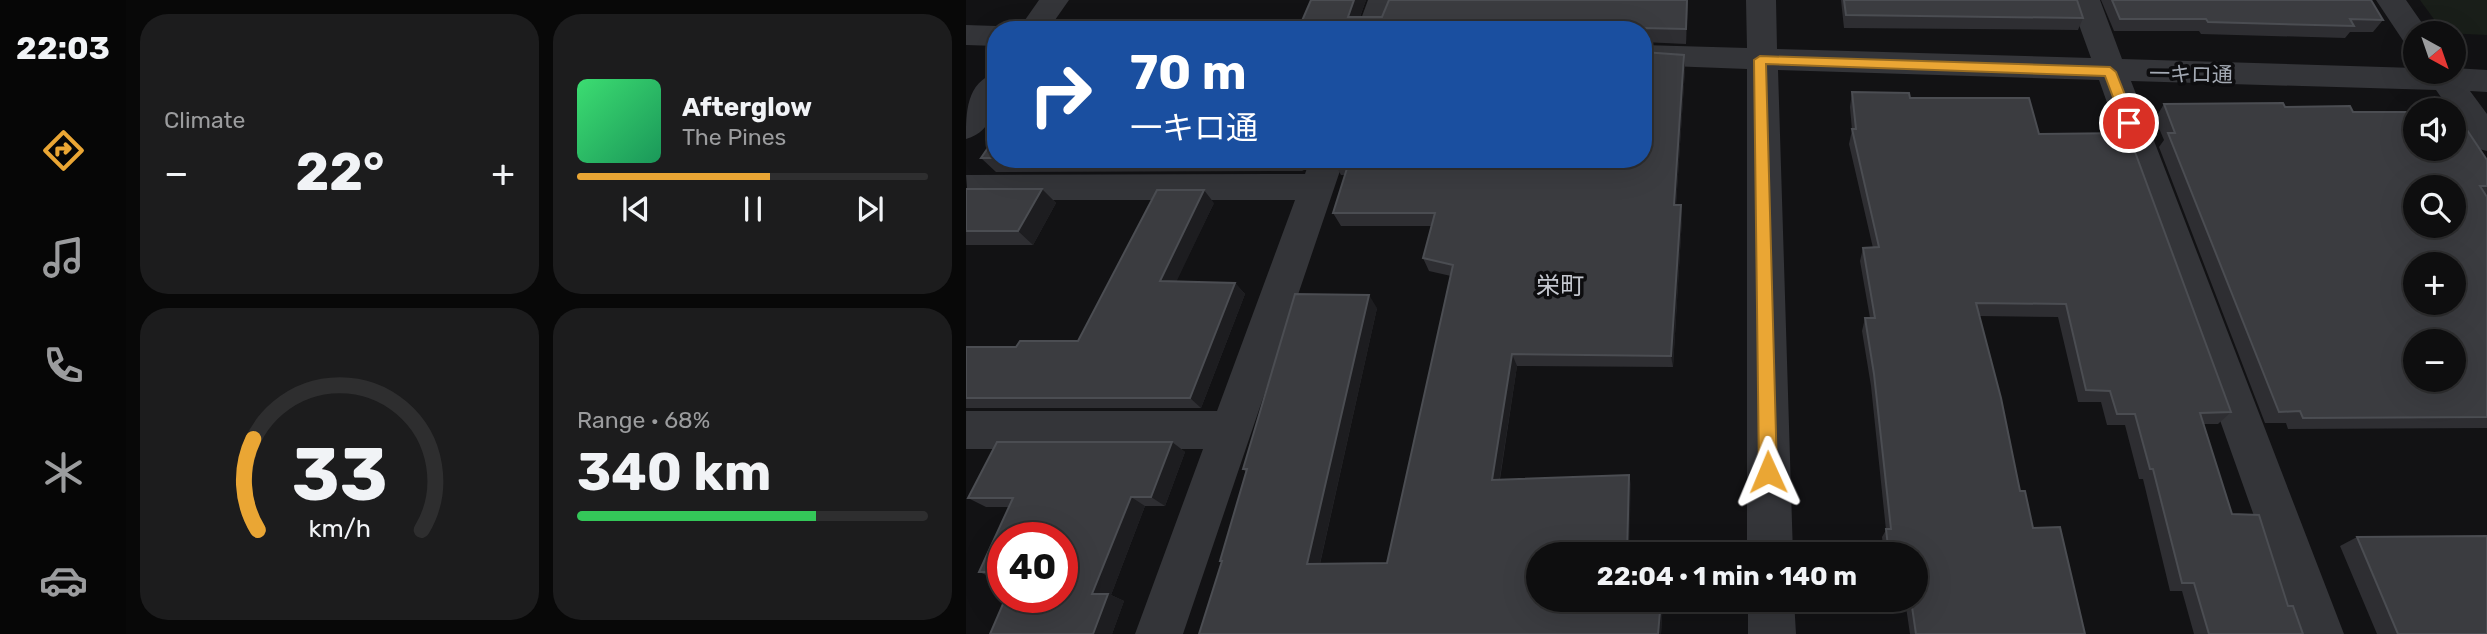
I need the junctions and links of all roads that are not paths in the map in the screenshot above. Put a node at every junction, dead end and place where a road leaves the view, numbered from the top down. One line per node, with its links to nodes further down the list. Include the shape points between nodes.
1 (1054, 0): 6 (street)
2 (1382, 0): 7 (street)
3 (1761, 0): 12 (street)
4 (2085, 0): 13 (street)
5 (2391, 0): 8 (street)
6 (1039, 21)
7 (1375, 21)
8 (2405, 21)
9 (966, 35): 10 (street)
10 (987, 36)
11 (1652, 55): 12 (street, 一キロ通)
12 (1760, 60): 13 (street, 一キロ通); 25 (street)
13 (2110, 72): 14 (street, 一キロ通); 29 (street)
14 (2403, 76)
15 (2466, 79): 16 (street, 一キロ通)
16 (2487, 81)
17 (2449, 84): 20 (street)
18 (987, 97): 19 (street)
19 (966, 127)
20 (2487, 139)
21 (1322, 173): 22 (street); 23 (street)
22 (968, 187)
23 (1232, 429): 24 (street); 27 (street)
24 (966, 430)
25 (1770, 542)
26 (1771, 612): 28 (street)
27 (1159, 634)
28 (1772, 634)
29 (2320, 634)

